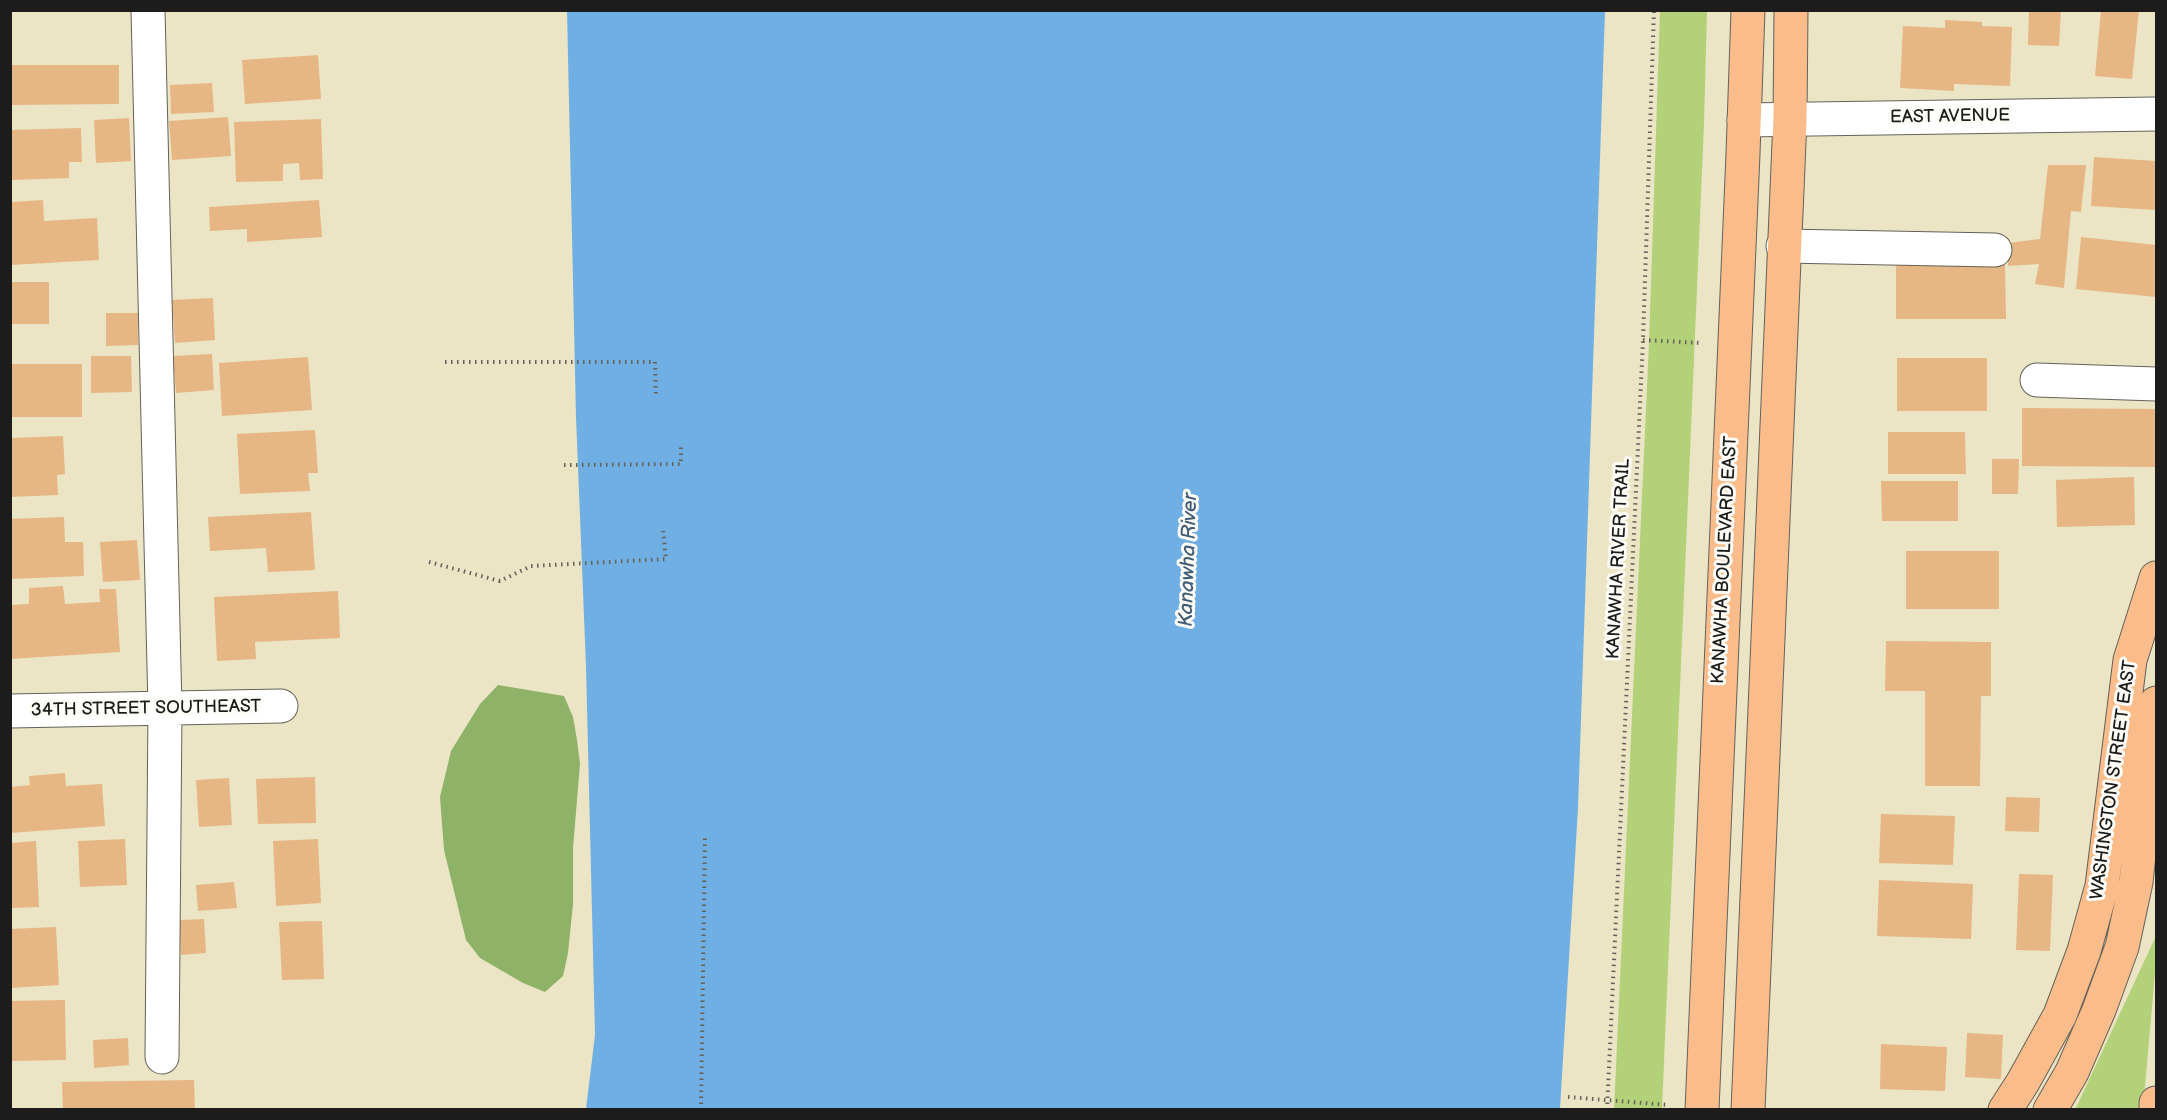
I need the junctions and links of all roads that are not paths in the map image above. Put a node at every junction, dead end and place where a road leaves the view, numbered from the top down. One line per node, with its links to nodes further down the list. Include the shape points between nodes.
1 (148, 10): 14 (street)
2 (1748, 10): 6 (main road, KANAWHA BOULEVARD EAST)
3 (1791, 10): 5 (main road)
4 (2157, 114): 5 (street, EAST AVENUE)
5 (1790, 119): 6 (street, EAST AVENUE); 7 (main road)
6 (1744, 120): 18 (main road, KANAWHA BOULEVARD EAST)
7 (1783, 246): 8 (street); 19 (main road)
8 (1995, 250)
9 (2037, 380): 10 (street)
10 (2157, 384)
11 (2157, 578): 20 (main road, WASHINGTON STREET EAST, via 2130,660 2102,886 2084,951 2060,1015)
12 (2157, 703): 21 (main road, via 2136,882 2122,947 2072,1072)
13 (281, 706): 14 (street, 34TH STREET SOUTHEAST)
14 (165, 708): 15 (street, 34TH STREET SOUTHEAST); 16 (street)
15 (10, 711)
16 (162, 1057)
17 (2157, 1103): 22 (main road)
18 (1702, 1110)
19 (1748, 1110)
20 (2005, 1110)
21 (2050, 1110)
22 (2156, 1110)

